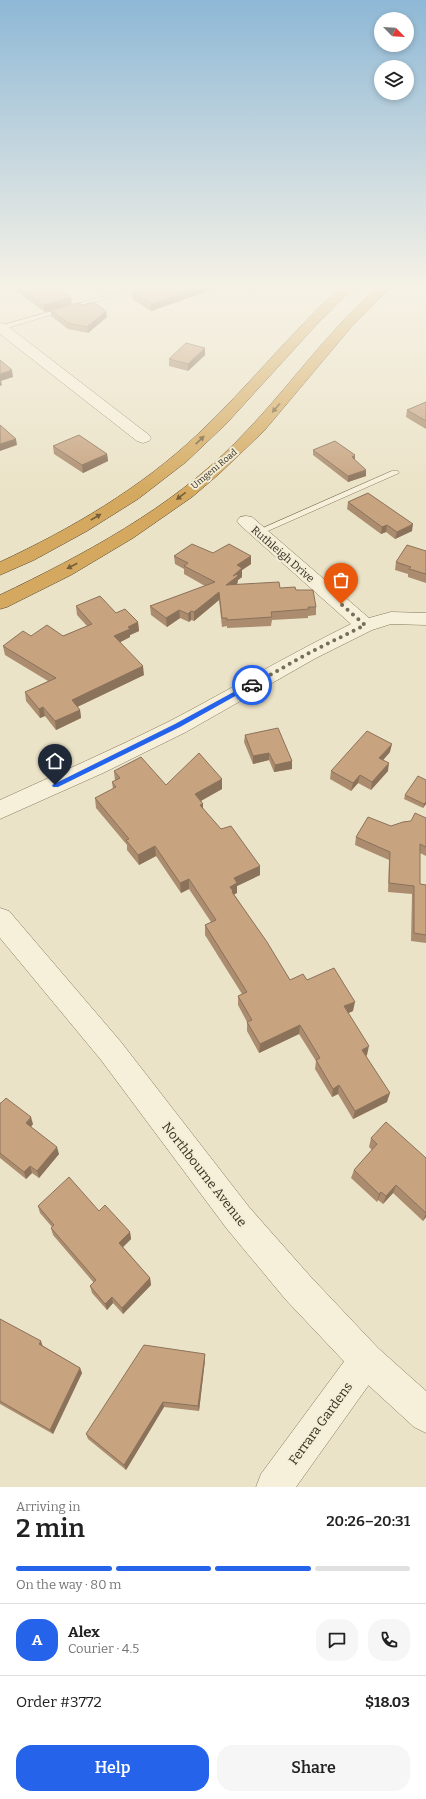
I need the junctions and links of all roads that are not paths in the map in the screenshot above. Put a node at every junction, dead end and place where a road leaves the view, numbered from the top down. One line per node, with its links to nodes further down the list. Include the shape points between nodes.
1 (37, 355): 4 (street)
2 (280, 355): 7 (highway, one-way to 2, via 116,506 179,460 228,414)
3 (319, 355): 8 (highway, Umgeni Road, one-way to 8, via 240,446 161,512 80,562)
4 (143, 438)
5 (395, 473): 6 (lane)
6 (252, 526): 10 (street, Ruthleigh Drive)
7 (0, 569)
8 (0, 603)
9 (426, 619): 10 (street, via 391,618)
10 (365, 625): 11 (street, via 178,726)
11 (0, 810)
12 (0, 919): 13 (street, Northbourne Avenue, via 111,1051 238,1218 298,1288)
13 (366, 1360): 14 (street, Northbourne Avenue); 15 (street, Ferrara Gardens)
14 (426, 1415)
15 (274, 1487)

